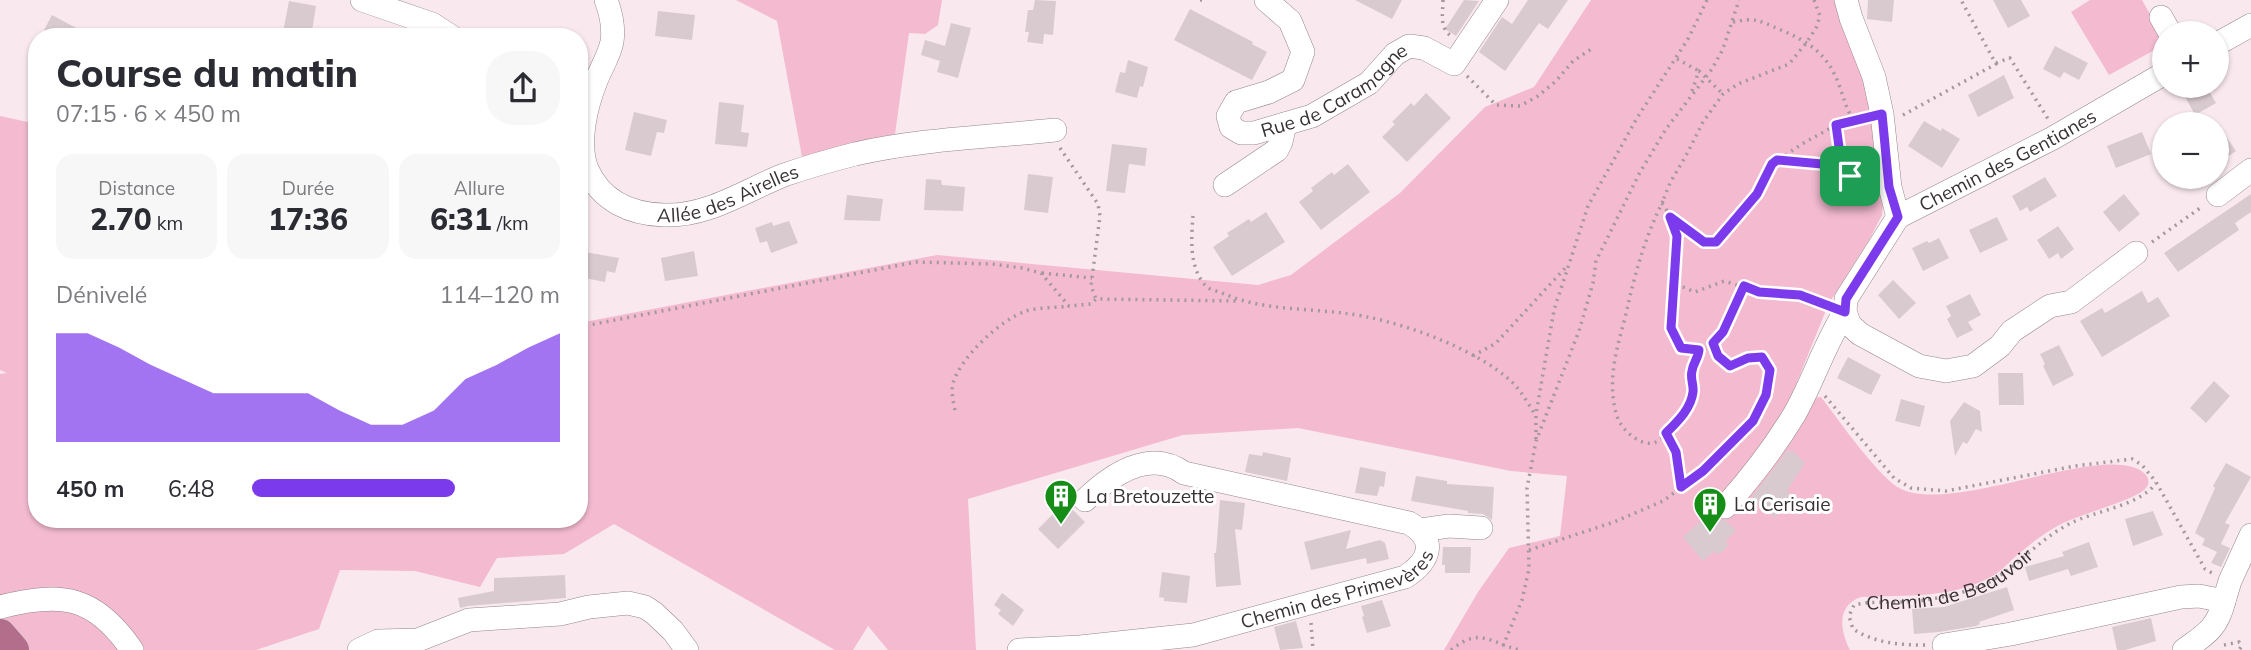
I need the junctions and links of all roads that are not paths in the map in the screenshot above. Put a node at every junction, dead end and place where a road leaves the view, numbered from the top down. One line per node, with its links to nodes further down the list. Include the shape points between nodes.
1 (362, 0): 7 (street)
2 (606, 0): 10 (street, Allée des Airelles, via 612,40)
3 (1266, 0): 11 (street, Rue de Caramagne, via 1290,21 1303,52 1293,80 1236,102 1228,116 1231,127 1241,133)
4 (1497, 0): 11 (street, Rue de Caramagne, via 1454,64 1424,48 1409,46 1368,83 1312,116)
5 (1846, 0): 17 (street, via 1874,78 1889,187)
6 (2251, 25): 8 (street)
7 (438, 28)
8 (2229, 37)
9 (2152, 81): 17 (street, Chemin des Gentianes)
10 (588, 108)
11 (1285, 124): 15 (street, via 1277,150)
12 (1050, 130): 14 (street, Allée des Airelles, via 931,140 855,154 785,175 684,215 622,207 608,199)
13 (2251, 170): 16 (street)
14 (588, 171)
15 (1225, 185)
16 (2218, 195)
17 (1898, 217): 19 (street, Chemin des Gentianes, via 1846,299)
18 (2136, 253): 19 (street, via 2071,302 2050,306 2012,331 1973,366 1946,371 1919,366 1860,334)
19 (1845, 312): 21 (street, Chemin des Gentianes, via 1794,415)
20 (1086, 500): 23 (street, Chemin des Primevères, via 1118,472 1168,464 1184,473 1409,523)
21 (1725, 507)
22 (1481, 528): 23 (street)
23 (1421, 530): 33 (street, Chemin des Primevères, via 1428,548 1418,569 1390,583 1193,635)
24 (2251, 535): 25 (street)
25 (2227, 591): 29 (street); 34 (street, via 2215,625)
26 (41, 601): 27 (street); 28 (street, via 25,612); 30 (street, via 71,600 95,610)
27 (0, 607)
28 (5, 643)
29 (1944, 645)
30 (132, 650)
31 (359, 650): 32 (street, via 378,641 418,640 469,620 561,614 628,603 654,613)
32 (687, 650)
33 (1019, 650)
34 (2185, 650)

